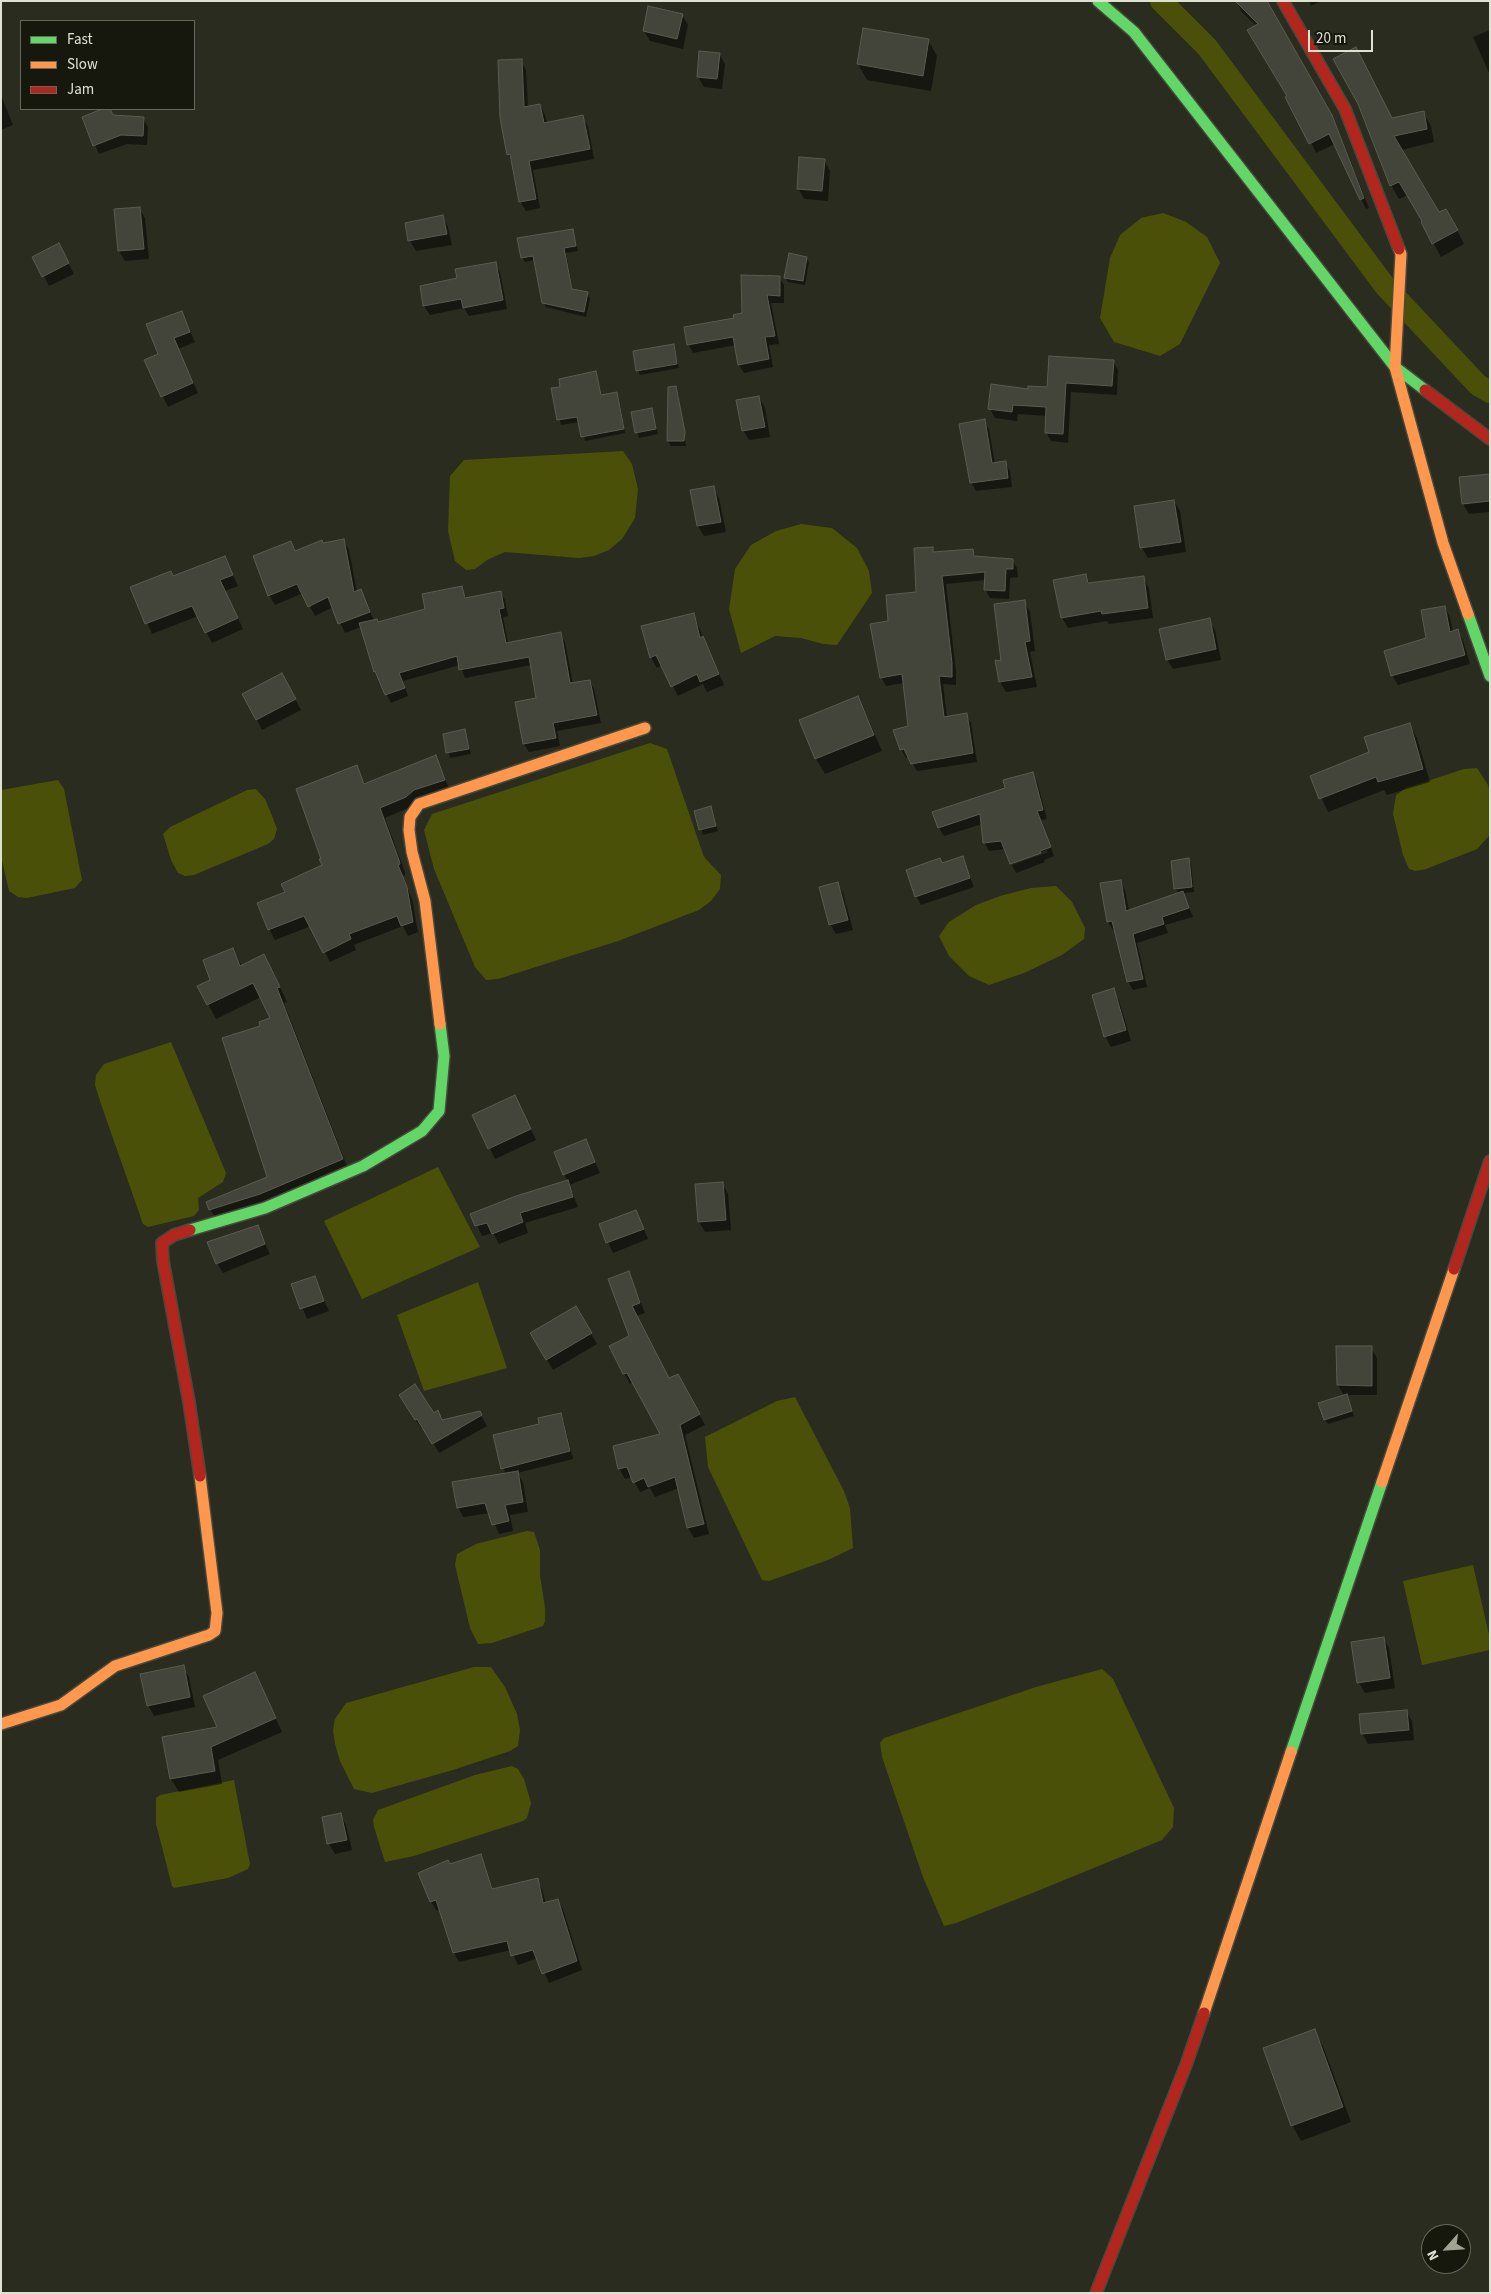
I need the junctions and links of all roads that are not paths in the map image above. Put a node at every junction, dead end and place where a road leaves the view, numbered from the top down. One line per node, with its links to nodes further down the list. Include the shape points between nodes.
1 (1098, 1): 3 (street, via 1134,32)
2 (1283, 1): 3 (street, via 1345,109 1401,254)
3 (1395, 367): 4 (street); 5 (street, via 1443,543)
4 (1490, 439)
5 (1490, 676)
6 (645, 728): 8 (street, via 420,804 410,817 412,852 425,901 444,1056 439,1111 422,1131 362,1166 265,1208 174,1235 162,1243 206,1519 217,1613 215,1631 115,1666 61,1704)
7 (1490, 1161): 9 (street, via 1189,2056)
8 (1, 1724)
9 (1096, 2293)

